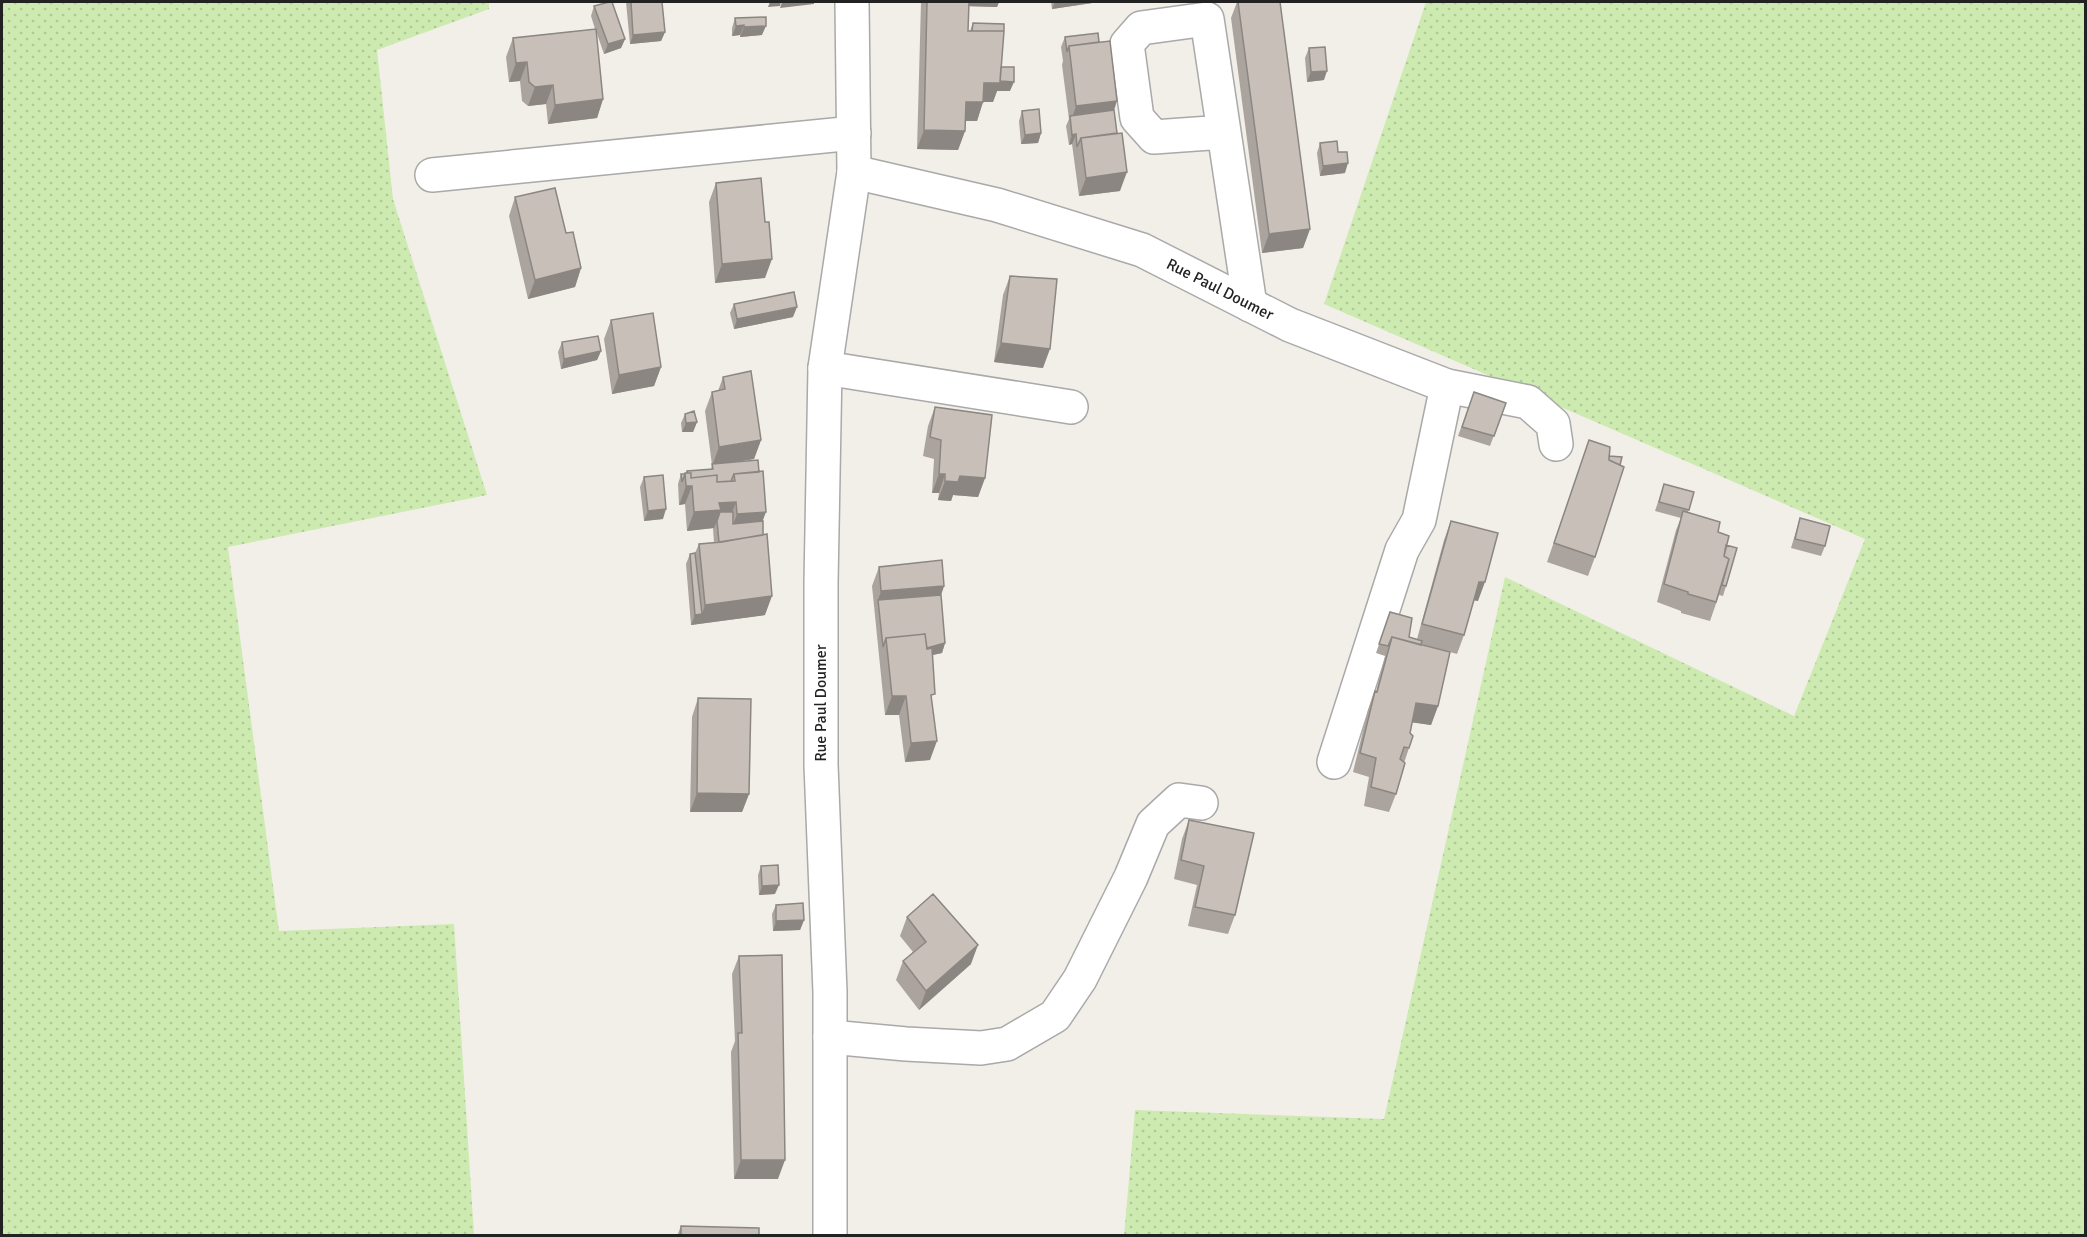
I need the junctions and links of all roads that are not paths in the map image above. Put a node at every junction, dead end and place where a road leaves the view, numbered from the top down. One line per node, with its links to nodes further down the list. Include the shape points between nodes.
1 (852, 2): 3 (street, Rue Paul Doumer)
2 (1224, 132): 6 (street)
3 (854, 133): 4 (street, Rue Paul Doumer); 5 (street)
4 (855, 172): 6 (street, Rue Paul Doumer, via 997,205 1142,250); 7 (street, Rue Paul Doumer)
5 (432, 175)
6 (1250, 305): 8 (street, Rue Paul Doumer, via 1290,325)
7 (825, 368): 9 (street); 13 (street, Rue Paul Doumer, via 821,765)
8 (1447, 386): 10 (street, Rue Paul Doumer, via 1528,402 1553,424); 11 (street, via 1419,520 1402,550)
9 (1071, 407)
10 (1556, 444)
11 (1334, 762)
12 (1201, 803): 13 (street, via 1179,800 1153,824 1080,979 1055,1016 1007,1044 981,1048)
13 (830, 1037): 14 (street, Rue Paul Doumer)
14 (830, 1236)

